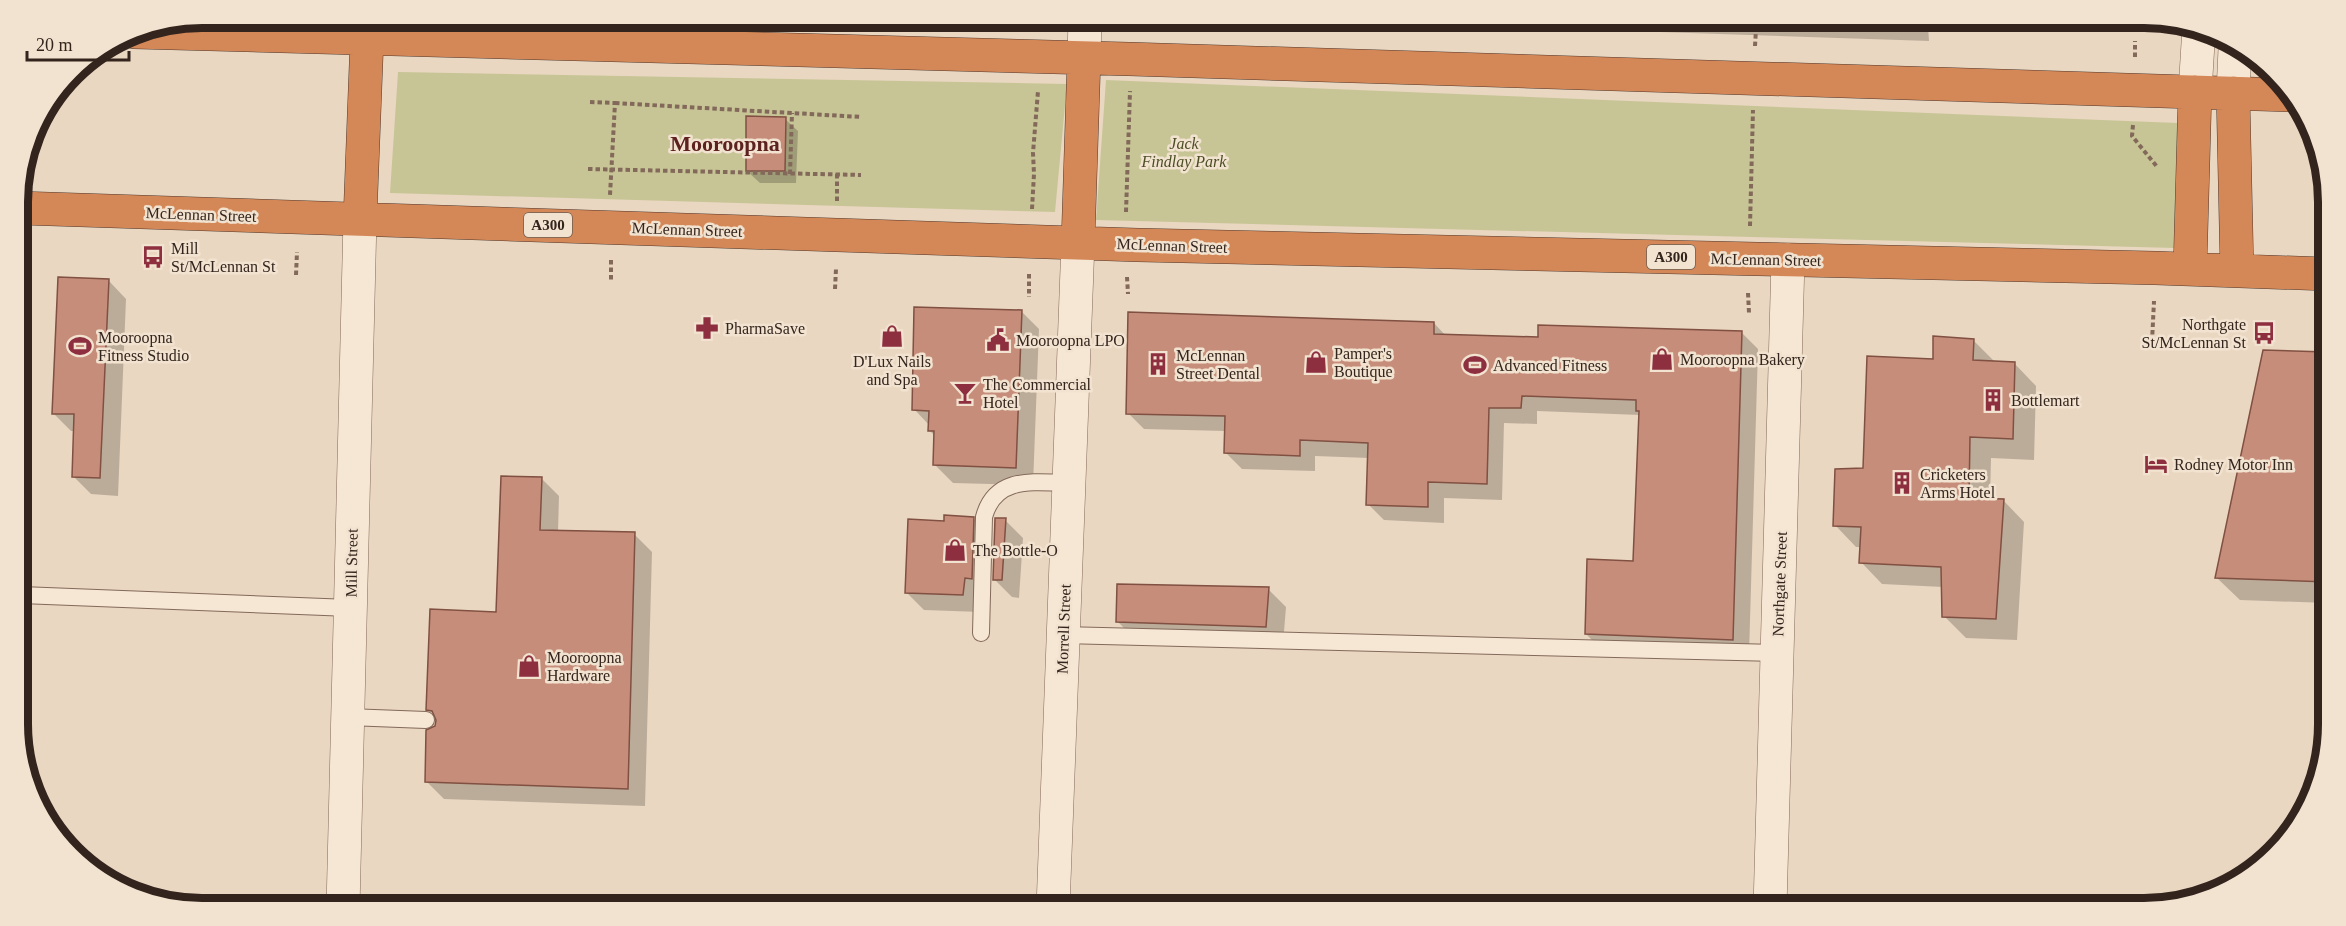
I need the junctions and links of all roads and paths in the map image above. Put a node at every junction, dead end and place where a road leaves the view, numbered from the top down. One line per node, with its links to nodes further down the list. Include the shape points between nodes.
1 (1085, 29): 10 (street)
2 (1130, 29): 11 (path)
3 (1756, 29): 12 (path)
4 (164, 33): 5 (highway)
5 (367, 38): 9 (highway); 27 (highway)
6 (2198, 38): 14 (street)
7 (2135, 41): 13 (path)
8 (2235, 55): 15 (street)
9 (1040, 56): 10 (highway); 28 (path)
10 (1084, 58): 11 (highway); 29 (highway)
11 (1129, 58): 12 (highway); 30 (path)
12 (1754, 79): 13 (highway); 31 (path)
13 (2133, 89): 14 (highway); 22 (path, via 2132,136)
14 (2195, 92): 15 (highway); 34 (highway)
15 (2233, 93): 16 (highway); 35 (highway)
16 (2279, 95)
17 (590, 102): 18 (path)
18 (615, 104): 19 (path); 23 (path)
19 (792, 113): 20 (path); 24 (path)
20 (862, 117)
21 (588, 169): 23 (path)
22 (2159, 169)
23 (611, 170): 24 (path)
24 (790, 174): 25 (path)
25 (861, 175)
26 (29, 208): 27 (highway, McLennan Street / A300)
27 (360, 219): 28 (highway, McLennan Street / A300); 43 (street, Mill Street)
28 (1029, 240): 29 (highway, McLennan Street / A300); 38 (path)
29 (1078, 242): 30 (highway, McLennan Street / A300); 41 (street, Morrell Street)
30 (1126, 244): 31 (highway, McLennan Street / A300); 37 (path)
31 (1747, 259): 32 (highway, McLennan Street / A300); 39 (path)
32 (1788, 260): 33 (highway, McLennan Street / A300); 46 (street, Northgate Street)
33 (2155, 268): 34 (highway, McLennan Street / A300); 40 (path)
34 (2190, 269): 35 (highway, McLennan Street / A300)
35 (2237, 271): 36 (highway, McLennan Street / A300)
36 (2318, 274)
37 (1128, 294)
38 (1029, 297)
39 (1749, 313)
40 (2152, 342)
41 (1067, 483): 44 (lane, via 1011,485 999,491 988,504 984,517); 45 (street, Morrell Street)
42 (28, 595): 43 (lane)
43 (350, 608): 47 (street, Mill Street)
44 (981, 633)
45 (1062, 635): 46 (lane); 51 (street, Morrell Street)
46 (1777, 653): 49 (street, Northgate Street)
47 (348, 717): 48 (lane); 50 (street, Mill Street)
48 (426, 720)
49 (1770, 897)
50 (343, 898)
51 (1053, 898)

